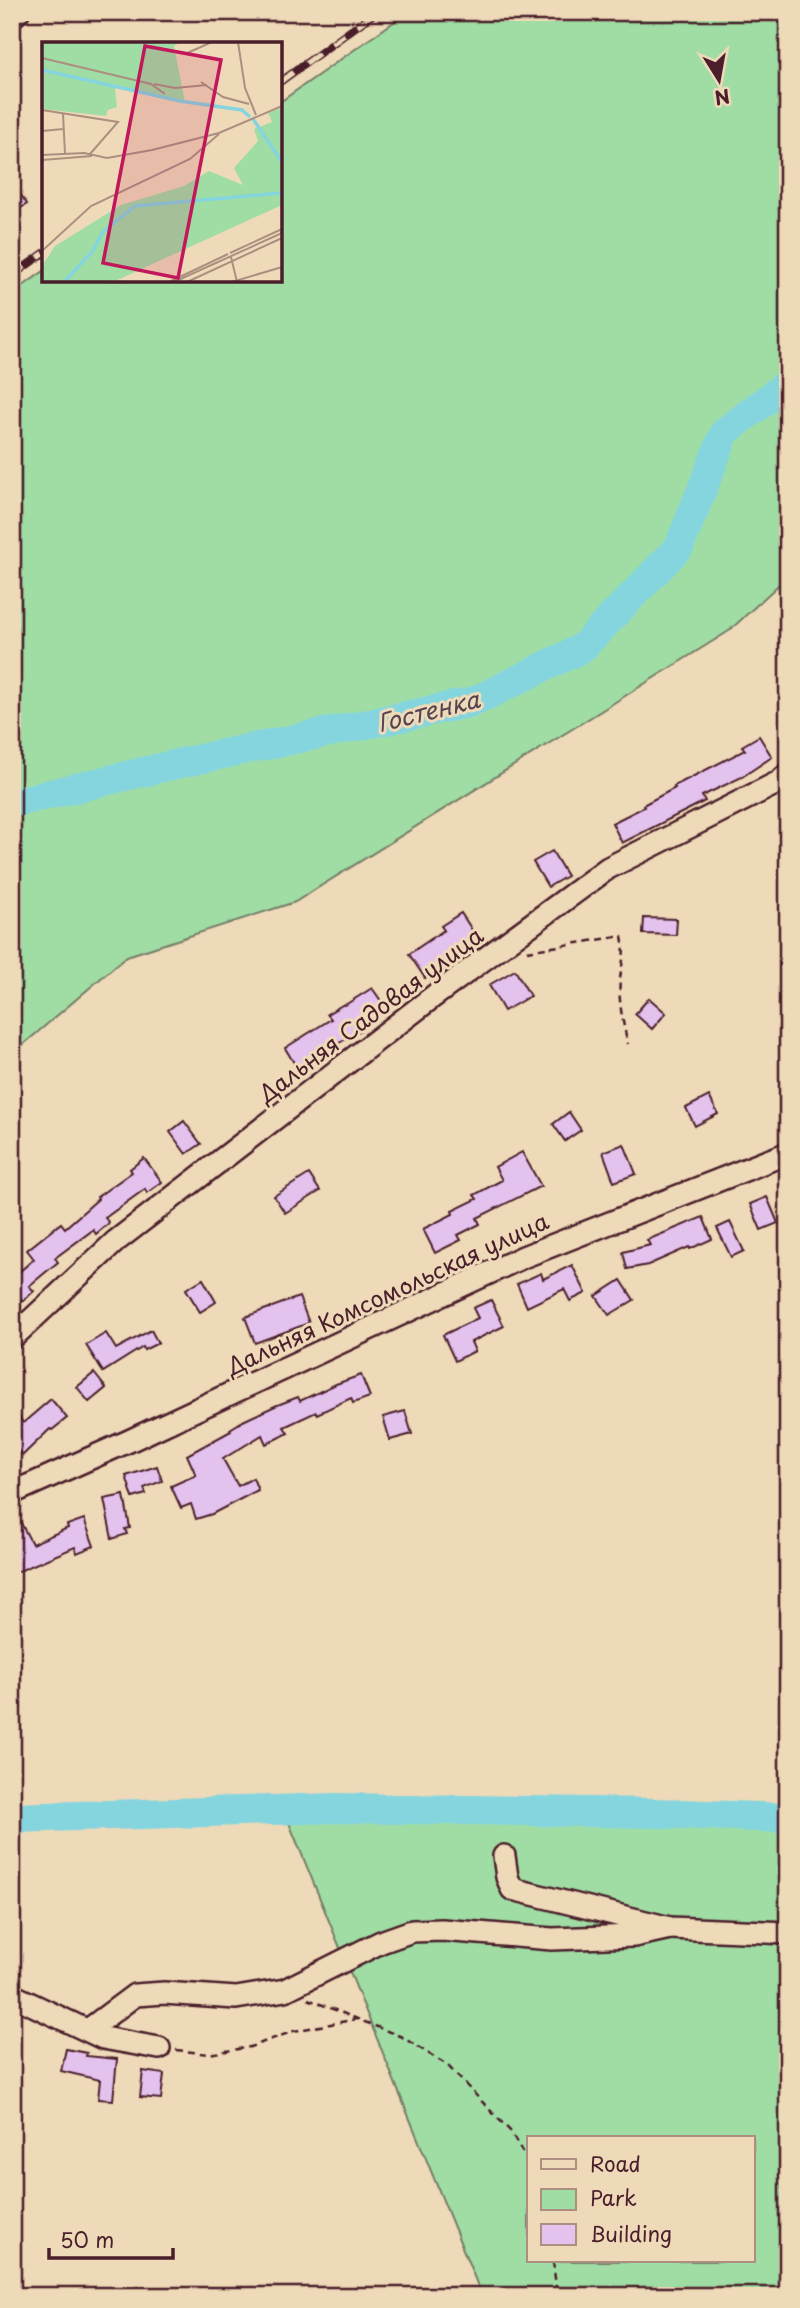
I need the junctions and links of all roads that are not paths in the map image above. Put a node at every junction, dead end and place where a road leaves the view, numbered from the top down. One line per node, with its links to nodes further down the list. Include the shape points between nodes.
1 (19, 12): 2 (street)
2 (12, 17)
3 (788, 774): 5 (street, Дальняя Садовая улица, via 608,868 116,1241)
4 (788, 1153): 6 (street, Дальняя Комсомольская улица, via 523,1257)
5 (12, 1338)
6 (12, 1493)
7 (504, 1856): 8 (street, via 512,1889)
8 (670, 1928): 9 (street); 11 (street, via 634,1936 552,1939 412,1931 285,1990 236,1998 135,1995)
9 (788, 1933)
10 (12, 1995): 11 (street)
11 (88, 2030): 12 (street, via 103,2038)
12 (159, 2048)

